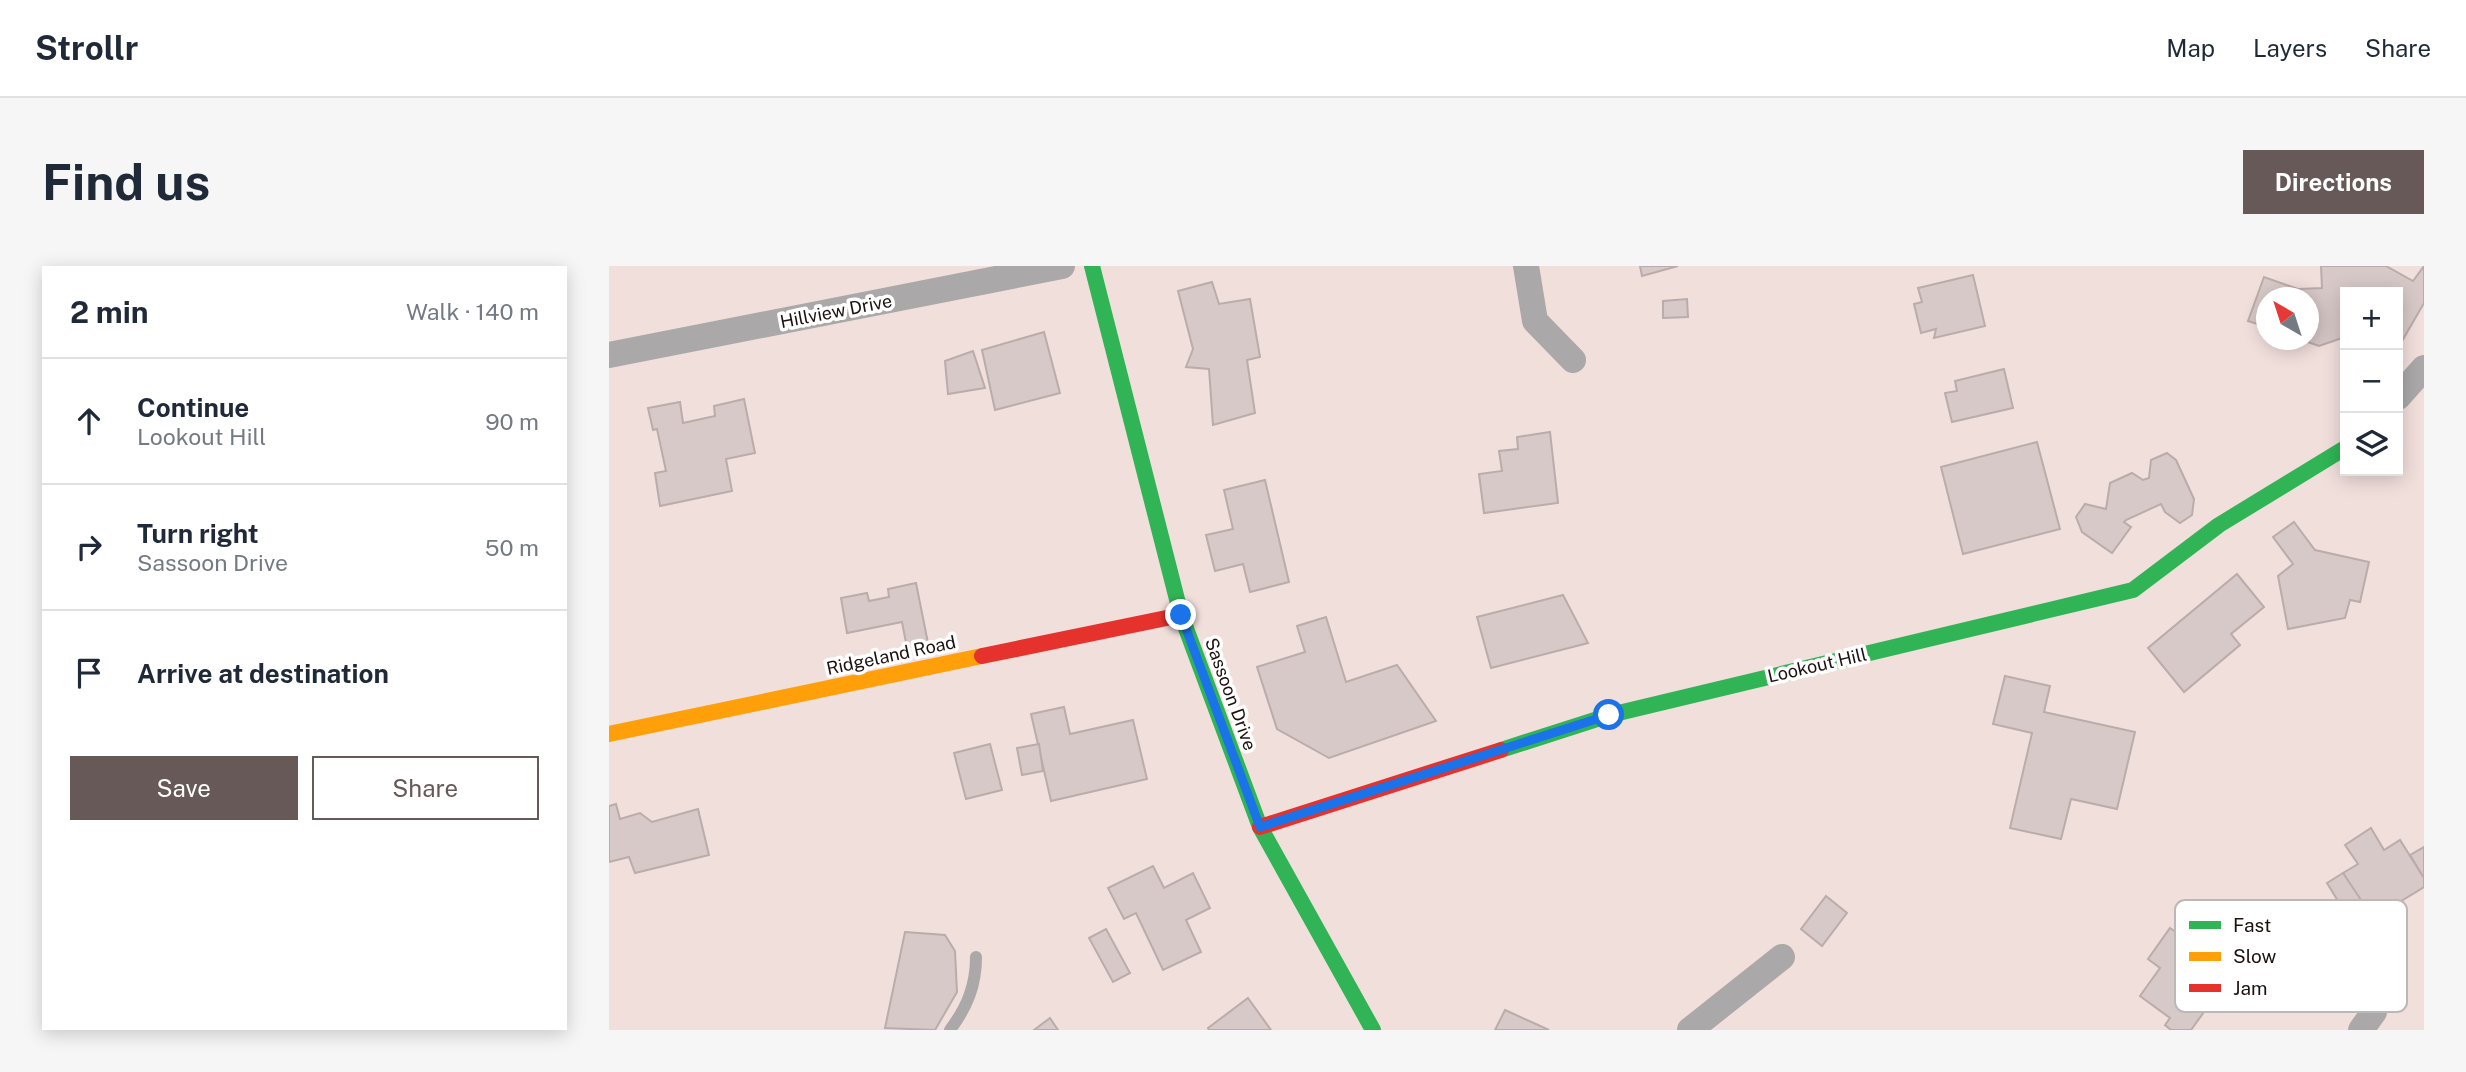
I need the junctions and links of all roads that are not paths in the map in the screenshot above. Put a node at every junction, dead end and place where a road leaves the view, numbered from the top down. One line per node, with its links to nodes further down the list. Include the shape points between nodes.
1 (1062, 266): 4 (street, Hillview Drive)
2 (1092, 266): 9 (street, Sassoon Drive)
3 (1526, 266): 5 (street, via 1535,321)
4 (609, 355)
5 (1573, 360)
6 (2424, 368): 7 (street)
7 (2403, 391)
8 (2340, 451): 11 (street, Lookout Hill, via 2220,525 2133,590 1609,715)
9 (1181, 615): 10 (street, Ridgeland Road); 11 (street, Sassoon Drive)
10 (609, 734)
11 (1260, 827): 15 (street, Sassoon Drive)
12 (976, 957): 14 (lane, via 976,979 963,1013)
13 (1782, 957): 16 (street)
14 (950, 1030)
15 (1373, 1030)
16 (1690, 1030)

